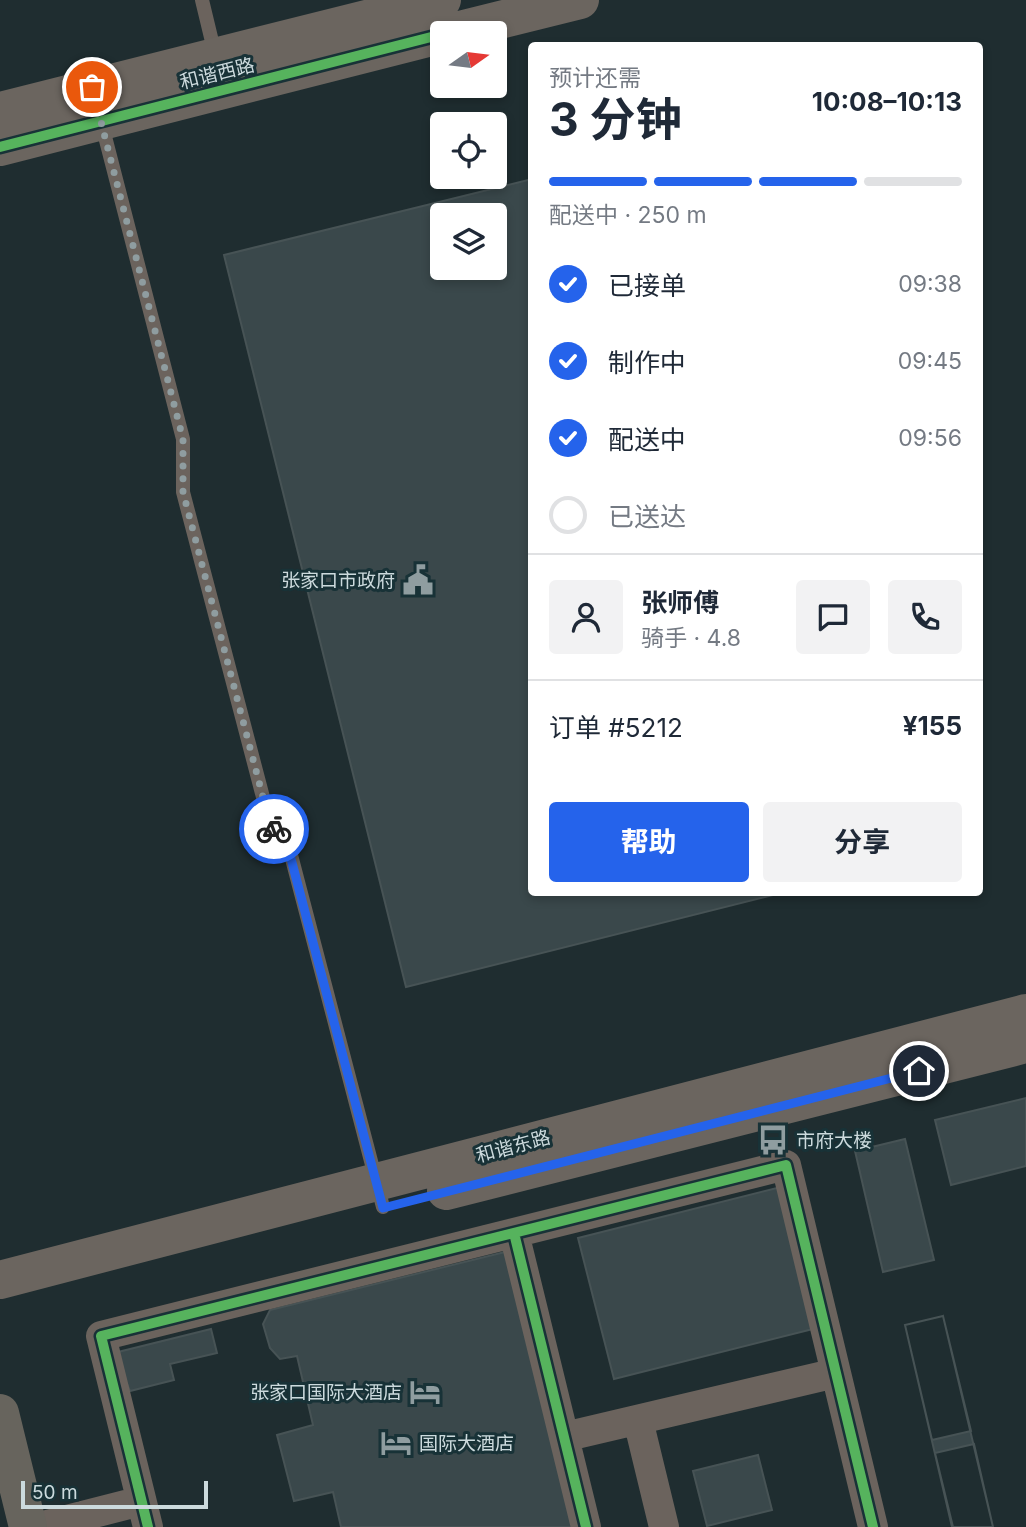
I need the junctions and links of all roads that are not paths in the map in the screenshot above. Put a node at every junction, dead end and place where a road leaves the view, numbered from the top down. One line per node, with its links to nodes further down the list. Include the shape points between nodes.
1 (202, 0): 7 (lane)
2 (442, 0): 7 (street, 和谐西路)
3 (580, 0): 4 (street, 和谐西路)
4 (521, 7): 5 (street, 和谐西路)
5 (482, 21)
6 (430, 37): 8 (street, 和谐西路)
7 (215, 56): 8 (street, 和谐西路)
8 (96, 104): 9 (street, 和谐西路); 10 (street, 和谐西路); 13 (lane, via 183,439 183,492 270,824 290,855)
9 (0, 111)
10 (0, 147)
11 (1026, 1013): 13 (street, 和谐东路)
12 (1026, 1044): 13 (street, 和谐东路)
13 (379, 1195): 15 (street, 和谐东路); 16 (street, 和谐东路)
14 (514, 1233): 17 (street, via 786,1165); 20 (street); 21 (street, via 100,1336)
15 (0, 1280)
16 (0, 1305)
17 (836, 1373): 19 (street); 26 (street)
18 (0, 1413): 22 (main road)
19 (638, 1419): 20 (street); 25 (street)
20 (564, 1437): 24 (street)
21 (145, 1520): 23 (street)
22 (28, 1527)
23 (39, 1527)
24 (586, 1527)
25 (664, 1527)
26 (873, 1527)

